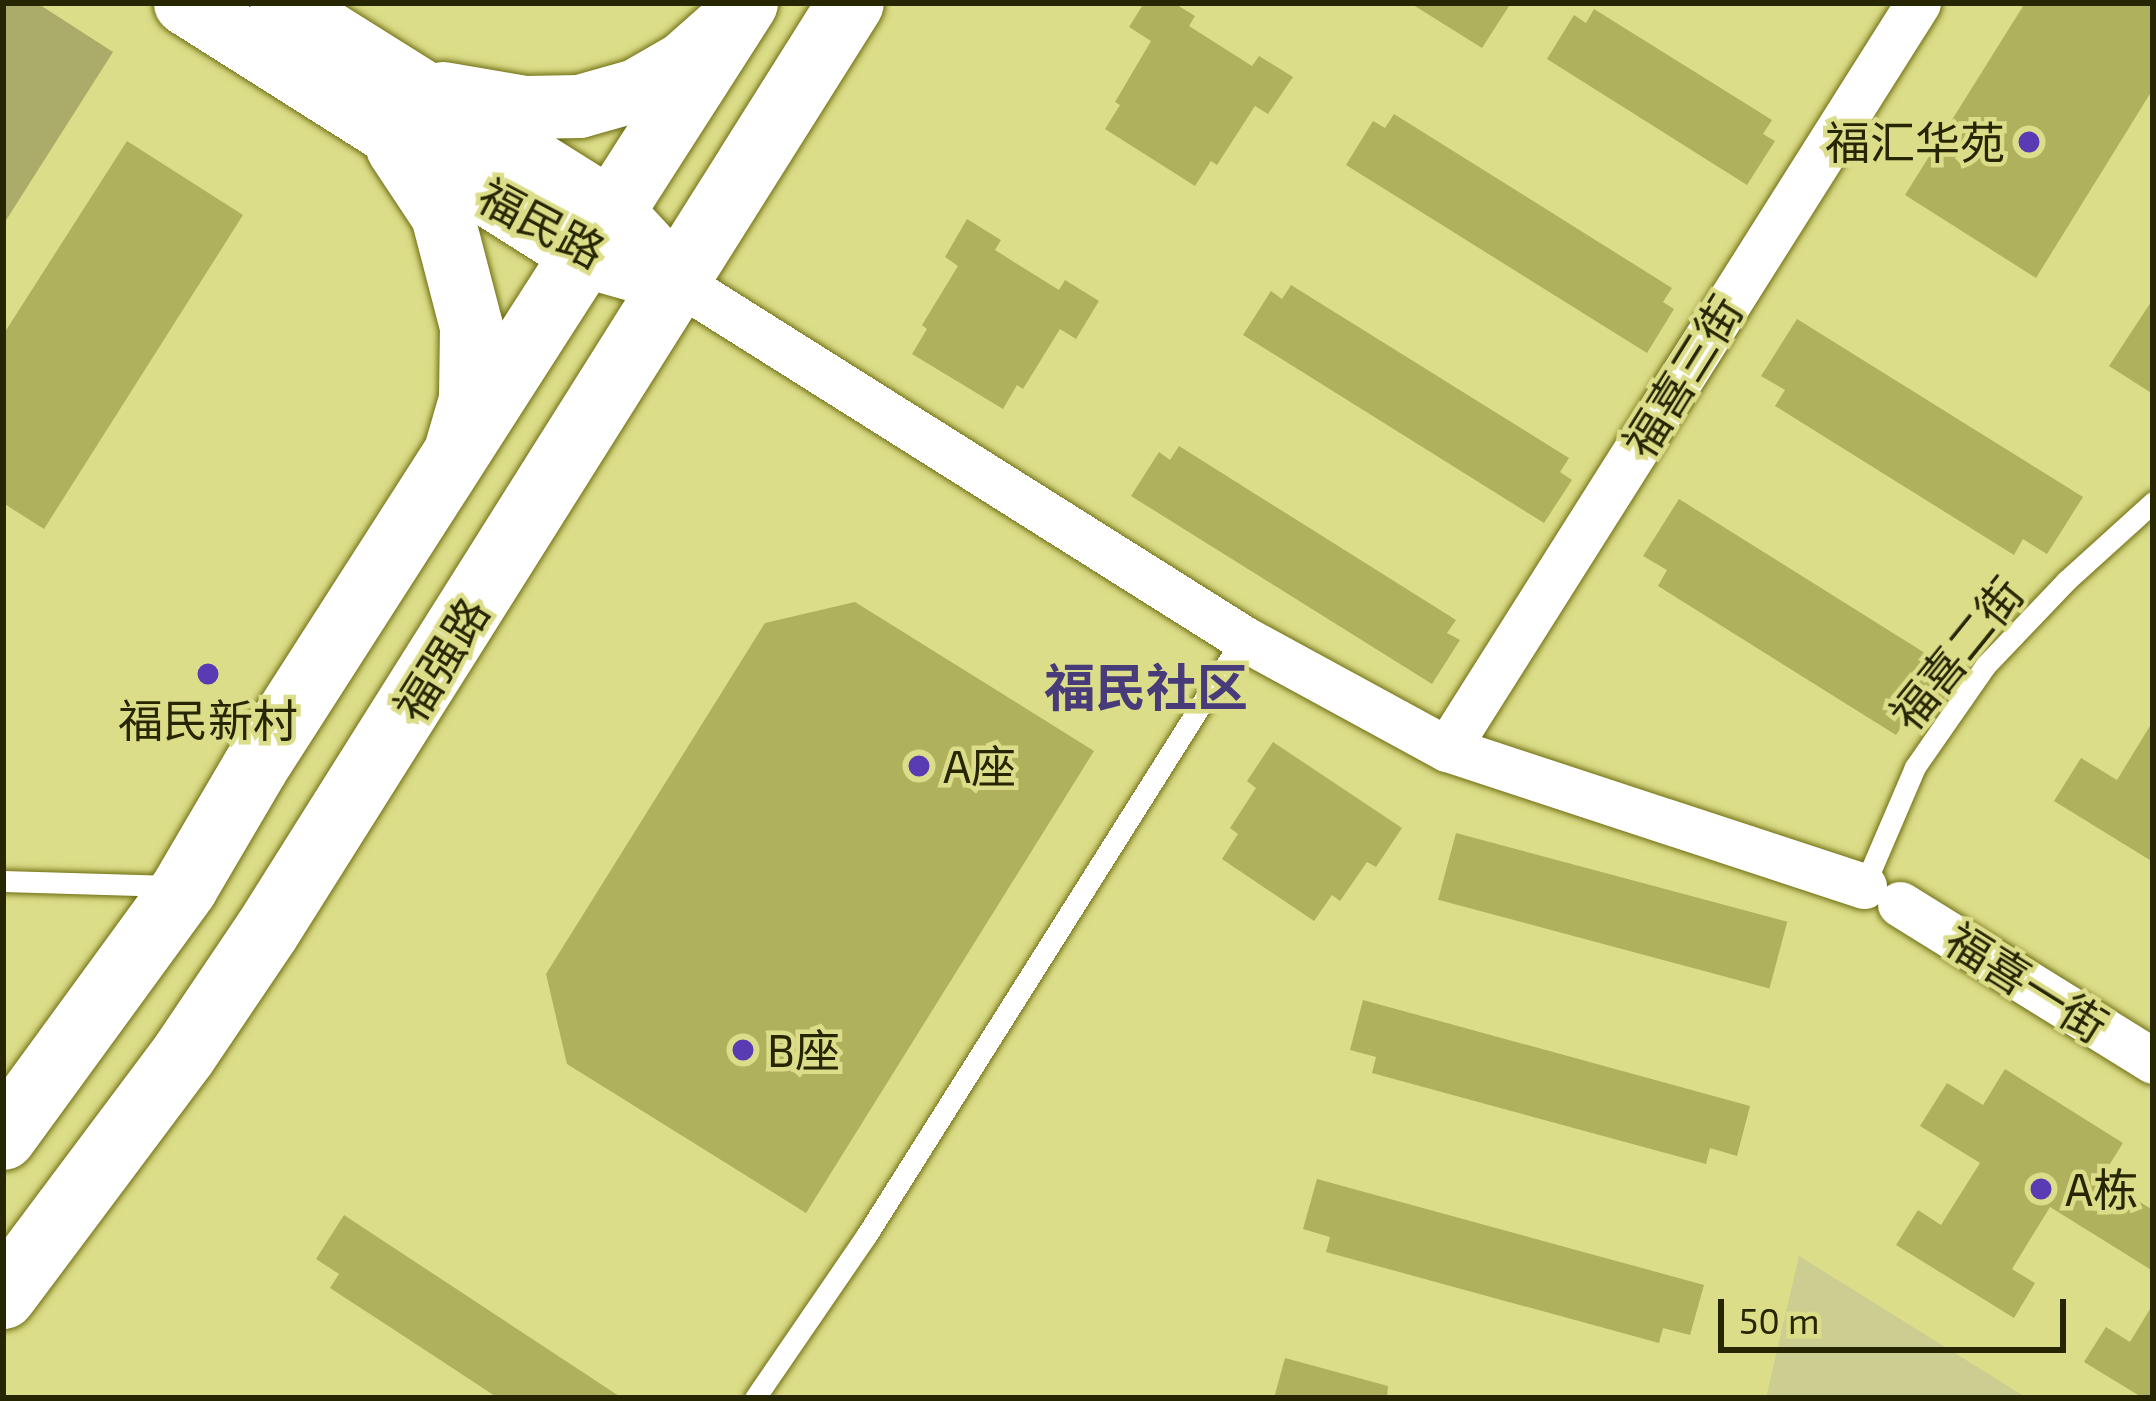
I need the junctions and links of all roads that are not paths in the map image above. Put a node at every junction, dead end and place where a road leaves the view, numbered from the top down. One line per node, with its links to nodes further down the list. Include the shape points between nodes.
1 (184, 3): 6 (main road, 福民路)
2 (281, 3): 6 (main road, 福民路)
3 (851, 3): 8 (main road, 福强路)
4 (1918, 3): 12 (street, 福喜三街)
5 (741, 10): 6 (main road, via 682,63 636,90 579,106); 7 (main road)
6 (391, 103): 7 (main road, 福民路); 9 (main road, via 460,267 471,326 470,400)
7 (597, 233): 8 (main road, 福民路); 9 (main road)
8 (678, 282): 11 (street, 福喜一街); 18 (main road, 福强路, via 267,931)
9 (453, 458): 14 (main road)
10 (2153, 502): 15 (lane, 福喜二街, via 1985,665 1915,767)
11 (1243, 638): 12 (street, 福喜一街); 19 (lane)
12 (1447, 749): 15 (street, 福喜一街)
13 (3, 881): 14 (lane)
14 (185, 886): 17 (main road)
15 (1882, 895): 16 (street, 福喜一街)
16 (2153, 1060)
17 (3, 1137)
18 (3, 1296)
19 (755, 1398)

